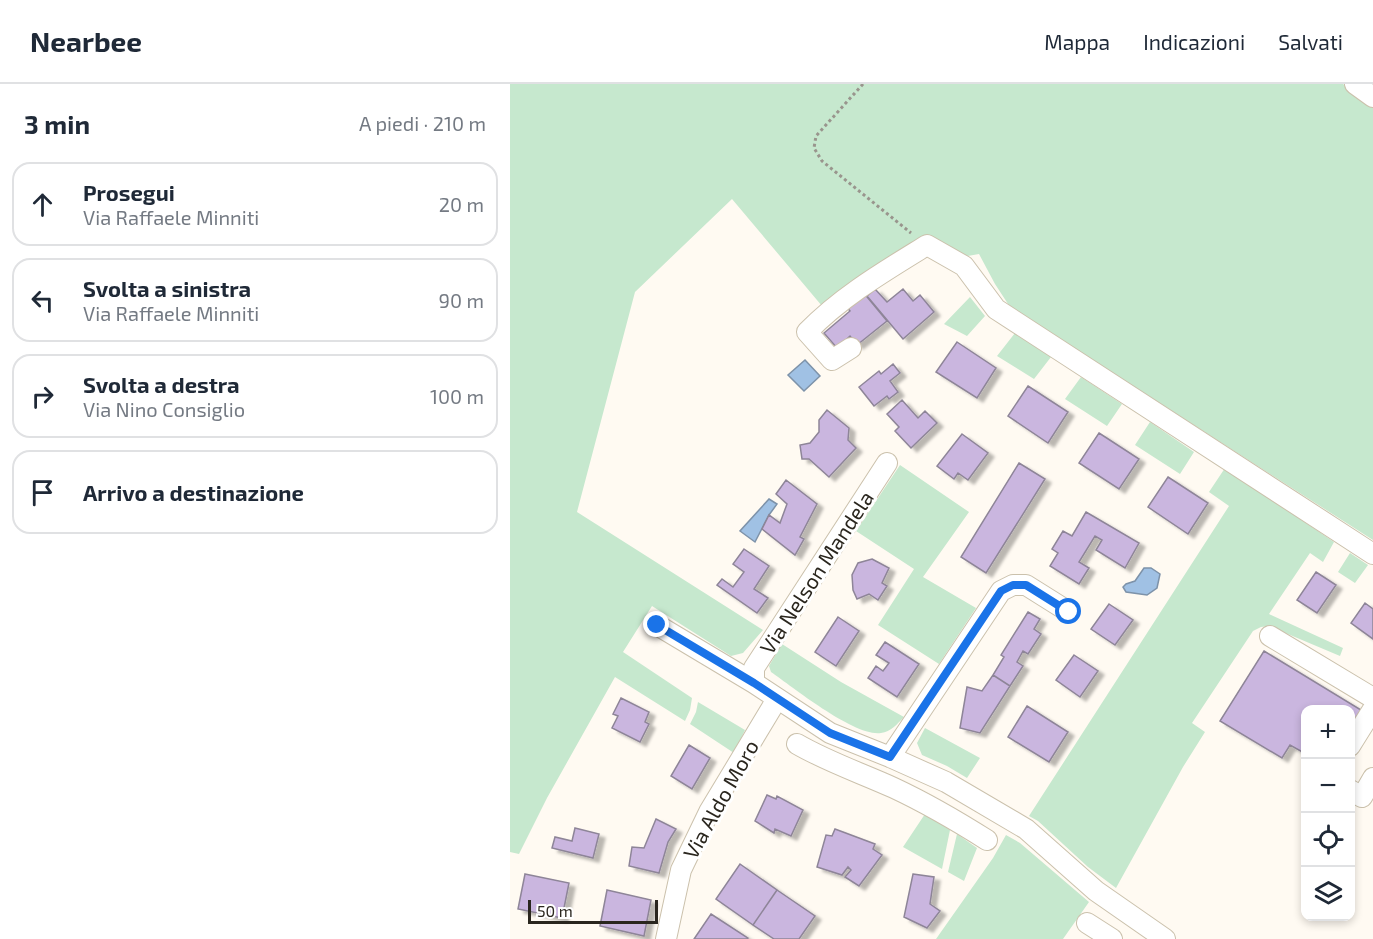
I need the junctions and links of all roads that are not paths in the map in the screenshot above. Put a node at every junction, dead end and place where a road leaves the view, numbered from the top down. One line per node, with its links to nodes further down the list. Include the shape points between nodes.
1 (1355, 84): 2 (street)
2 (1373, 97)
3 (851, 348): 5 (street, via 832,360 807,332 868,282 927,245 964,266 996,309)
4 (887, 463): 9 (street, Via Nelson Mandela, via 754,669)
5 (1373, 554)
6 (1069, 612): 15 (street, via 1026,585 1013,585 1001,591)
7 (657, 625): 9 (street)
8 (1270, 636): 10 (street)
9 (754, 683): 11 (street)
10 (1373, 698)
11 (777, 699): 15 (street, via 830,733); 22 (street, Via Aldo Moro, via 709,812 681,870)
12 (1373, 708): 13 (street)
13 (1355, 738)
14 (797, 744): 17 (street)
15 (898, 760): 17 (street); 21 (street, via 946,782 1026,829 1096,891)
16 (1373, 778): 18 (street, via 1362,797)
17 (894, 788): 19 (street)
18 (1355, 793)
19 (987, 840)
20 (1087, 923): 23 (street)
21 (1163, 938)
22 (666, 939)
23 (1112, 939)

